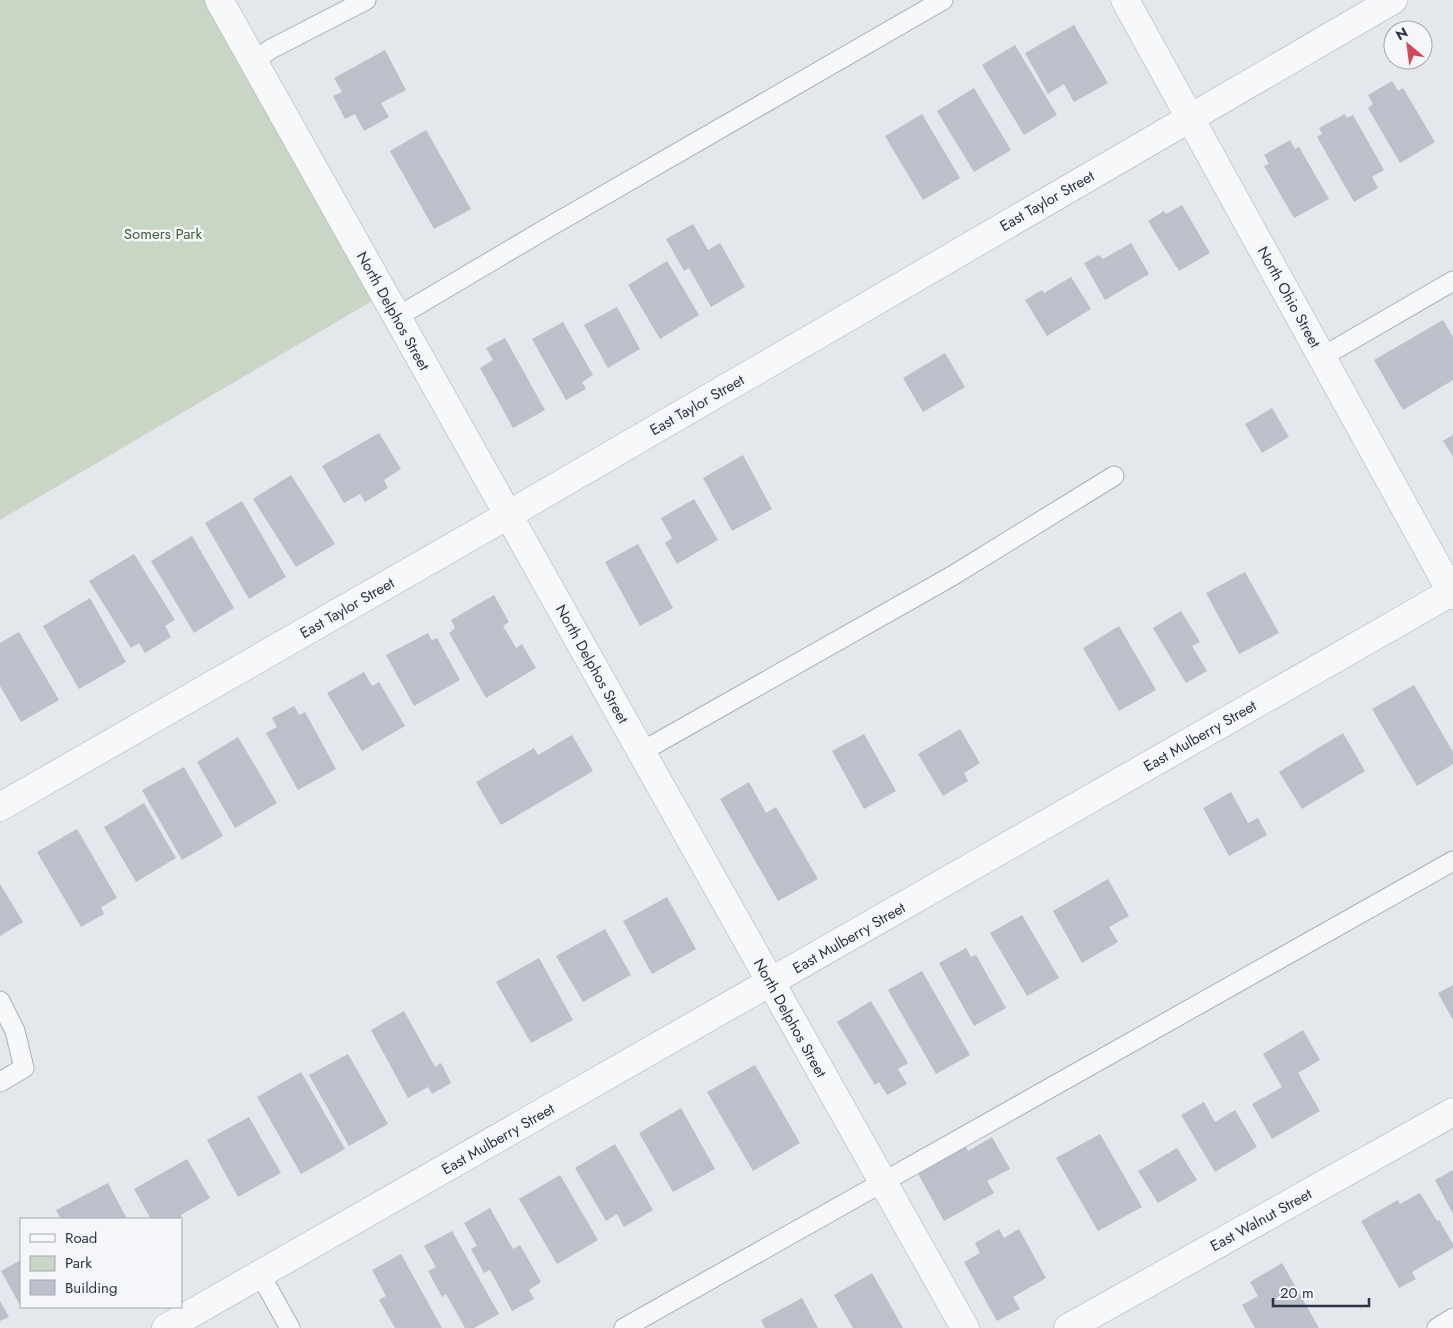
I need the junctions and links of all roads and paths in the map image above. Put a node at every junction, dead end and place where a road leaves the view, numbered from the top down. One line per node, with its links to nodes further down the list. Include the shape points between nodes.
1 (219, 0): 6 (street, North Delphos Street)
2 (366, 0): 6 (lane)
3 (944, 0): 9 (lane)
4 (1125, 0): 7 (street, North Ohio Street)
5 (1393, 0): 7 (street, East Taylor Street)
6 (253, 61): 9 (street, North Delphos Street)
7 (1189, 118): 10 (street, North Ohio Street); 12 (street, East Taylor Street)
8 (1453, 281): 10 (lane)
9 (397, 317): 12 (street, North Delphos Street)
10 (1322, 357): 13 (street, North Ohio Street)
11 (1114, 476): 14 (lane, via 952,576)
12 (508, 515): 14 (street, North Delphos Street); 15 (street, East Taylor Street)
13 (1452, 592): 17 (street, East Mulberry Street)
14 (641, 752): 17 (street, North Delphos Street)
15 (0, 807)
16 (1453, 861): 21 (lane)
17 (770, 984): 21 (street, North Delphos Street); 22 (street, East Mulberry Street)
18 (0, 1001): 19 (lane, via 16,1031 24,1068)
19 (0, 1082)
20 (1453, 1112): 28 (street, East Walnut Street)
21 (881, 1181): 26 (lane); 27 (street, North Delphos Street)
22 (260, 1274): 24 (street, East Mulberry Street); 25 (lane)
23 (1453, 1318): 29 (lane)
24 (166, 1328)
25 (290, 1328)
26 (624, 1328)
27 (965, 1328)
28 (1068, 1328)
29 (1437, 1328)

